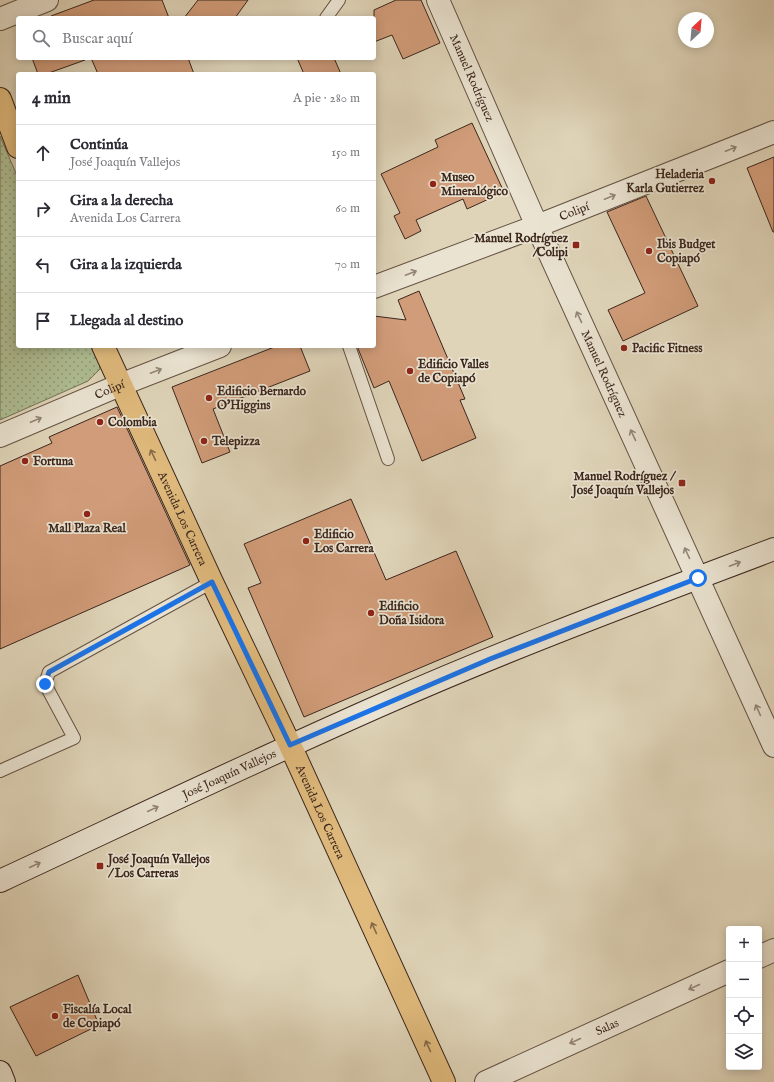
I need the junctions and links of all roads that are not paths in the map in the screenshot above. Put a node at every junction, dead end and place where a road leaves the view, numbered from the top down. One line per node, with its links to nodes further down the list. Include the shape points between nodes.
1 (47, 0): 5 (street)
2 (339, 0): 4 (lane)
3 (438, 0): 9 (street, Manuel Rodríguez)
4 (327, 16)
5 (0, 19)
6 (0, 99): 8 (main road)
7 (774, 132): 9 (street, Colipí, one-way to 7)
8 (16, 142)
9 (537, 226): 10 (street, Colipí, one-way to 9); 18 (street, Manuel Rodríguez, one-way to 9)
10 (376, 286)
11 (104, 348): 14 (main road, Avenida Los Carrera)
12 (215, 348): 14 (street, Colipí, one-way to 12)
13 (350, 348): 16 (lane)
14 (120, 385): 15 (street, Colipí, one-way to 14); 19 (main road, Avenida Los Carrera, one-way to 14)
15 (0, 436)
16 (388, 459)
17 (774, 549): 18 (street, José Joaquín Vallejos, one-way to 17)
18 (698, 578): 20 (street, José Joaquín Vallejos, via 490,659); 21 (street, Manuel Rodríguez, one-way to 18)
19 (212, 582): 20 (main road, Avenida Los Carrera); 22 (lane, via 49,672 45,684 74,738)
20 (290, 745): 23 (street, José Joaquín Vallejos, one-way to 20); 29 (main road, Avenida Los Carrera, one-way to 20)
21 (774, 746)
22 (0, 771)
23 (0, 881)
24 (774, 950): 25 (street)
25 (762, 956)
26 (726, 972): 30 (street, Salas, one-way to 30)
27 (0, 1072): 28 (street)
28 (4, 1082)
29 (444, 1082)
30 (486, 1082)

